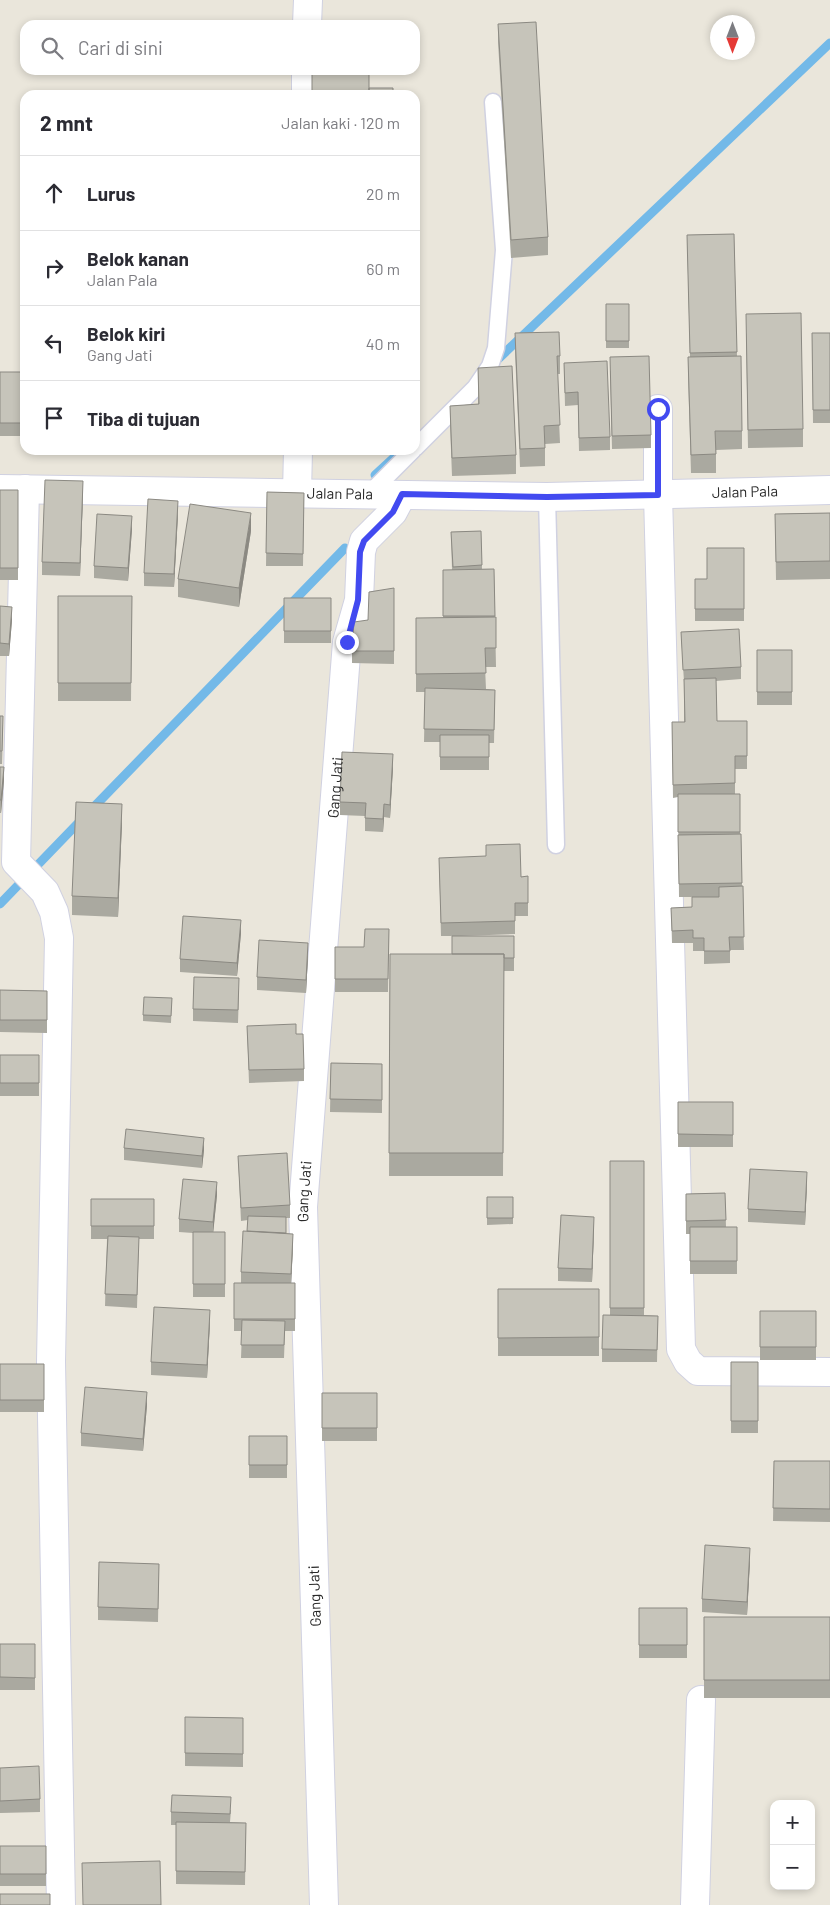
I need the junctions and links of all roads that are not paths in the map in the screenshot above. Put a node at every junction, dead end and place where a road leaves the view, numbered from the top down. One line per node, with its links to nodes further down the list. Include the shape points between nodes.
1 (308, 0): 2 (street)
2 (307, 20)
3 (306, 75): 4 (street)
4 (306, 90)
5 (493, 102): 7 (lane, via 504,250 496,348 490,366 475,388)
6 (658, 409): 15 (street)
7 (420, 443)
8 (298, 455): 12 (street)
9 (408, 455): 13 (lane)
10 (13, 489): 12 (street, Jalan Pala); 20 (street, via 16,862 45,892 54,912 59,938 51,1362)
11 (830, 490): 15 (street, Jalan Pala)
12 (297, 493): 13 (street, Jalan Pala)
13 (368, 494): 14 (street, Jalan Pala)
14 (402, 494): 16 (street, Jalan Pala); 21 (street, Gang Jati, via 393,512 364,541 360,552 358,600 347,642 303,1207)
15 (658, 495): 16 (street, Jalan Pala); 18 (street, via 681,1349 698,1371)
16 (547, 497): 17 (lane)
17 (556, 845)
18 (830, 1372)
19 (701, 1700): 22 (street)
20 (61, 1905)
21 (324, 1905)
22 (695, 1905)

